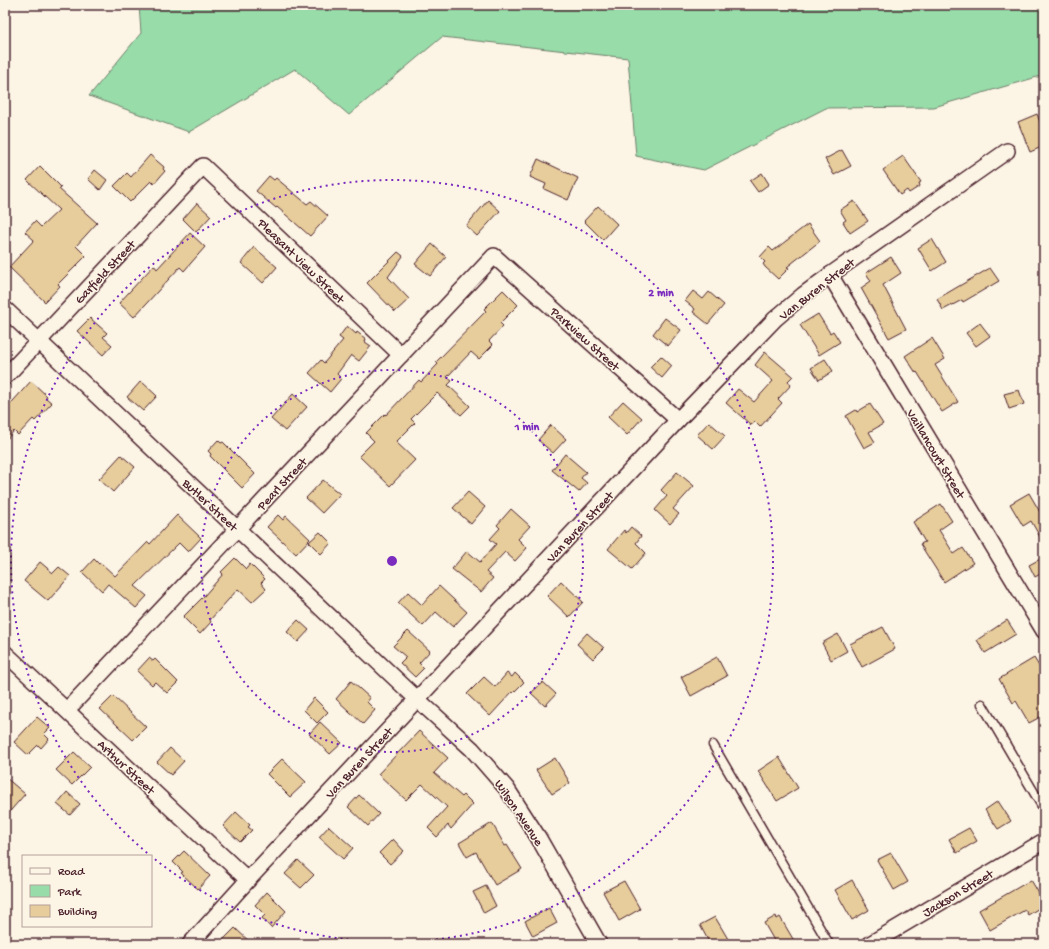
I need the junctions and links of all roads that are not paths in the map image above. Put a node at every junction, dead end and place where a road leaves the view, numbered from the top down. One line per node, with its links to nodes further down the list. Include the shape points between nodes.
1 (1007, 151): 4 (street, Van Buren Street)
2 (203, 166): 6 (street, Garfield Street); 7 (street, Pleasant View Street)
3 (494, 256): 7 (street, Pearl Street); 9 (street, Parkview Street)
4 (830, 275): 9 (street, Van Buren Street, via 775,319); 11 (street, Vaillancourt Street)
5 (5, 309): 6 (street, Butler Street)
6 (38, 341): 8 (street, Garfield Street); 10 (street, Butler Street)
7 (401, 355): 10 (street, Pearl Street)
8 (5, 377)
9 (678, 420): 13 (street, Van Buren Street)
10 (237, 529): 13 (street, Butler Street); 15 (street, Pearl Street)
11 (1044, 630)
12 (5, 652): 15 (street, Arthur Street)
13 (417, 699): 19 (street, Van Buren Street); 21 (street, Wilson Avenue, via 472,749 507,789 538,837)
14 (982, 704): 17 (lane, via 1042,806)
15 (67, 710): 19 (street, Arthur Street)
16 (713, 745): 22 (lane)
17 (1044, 805)
18 (1044, 841): 23 (street, Jackson Street)
19 (248, 880): 20 (street, Van Buren Street)
20 (190, 944)
21 (599, 944)
22 (829, 944)
23 (870, 944)

